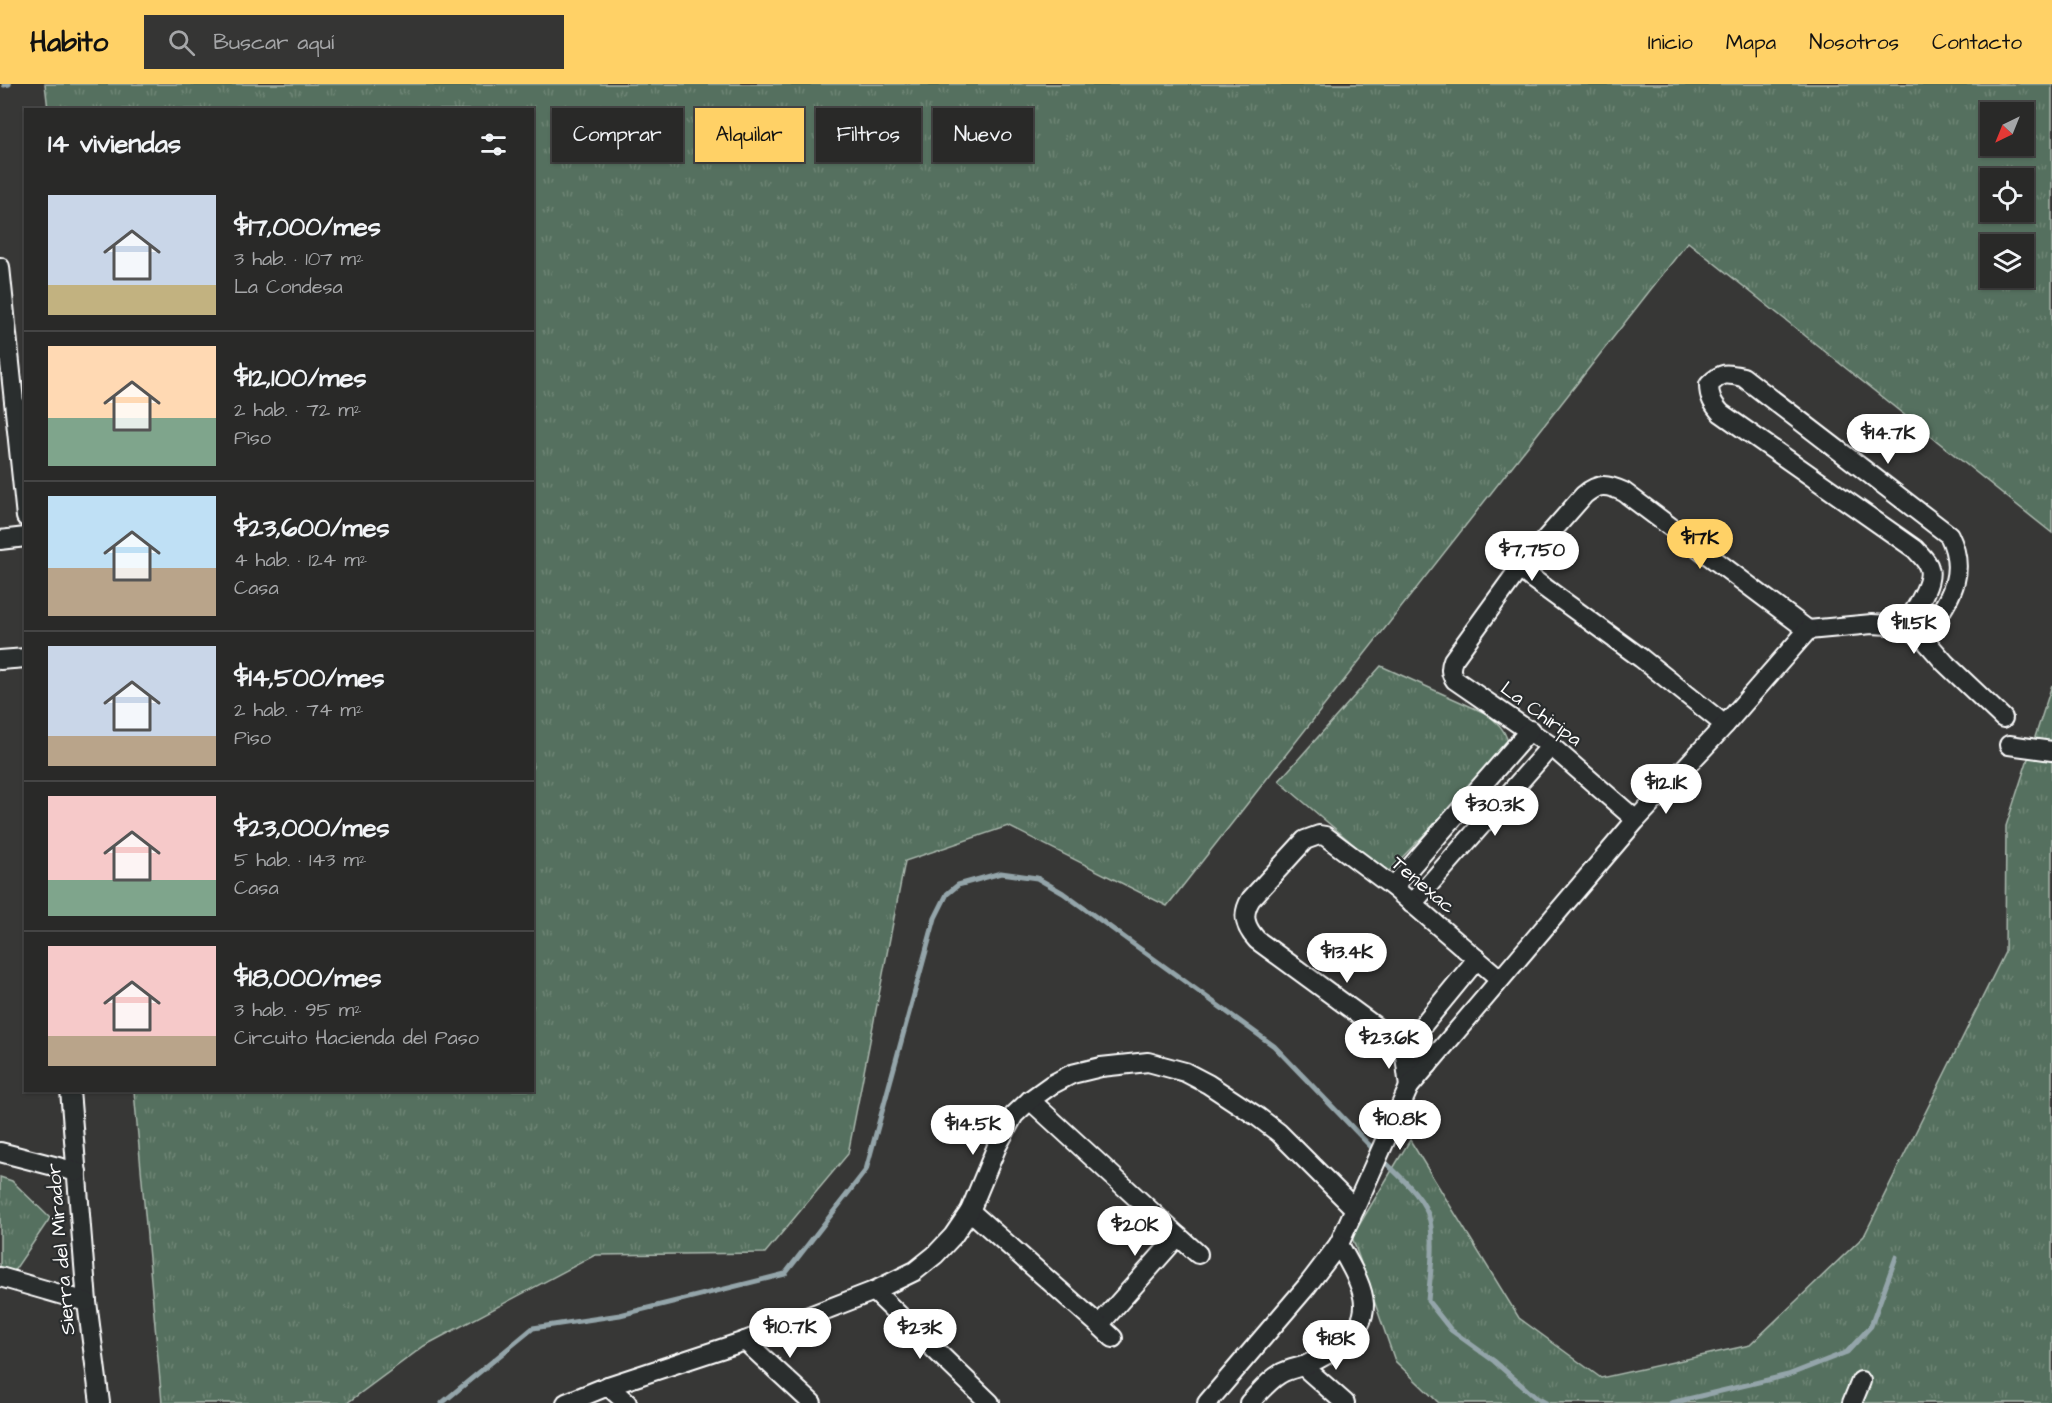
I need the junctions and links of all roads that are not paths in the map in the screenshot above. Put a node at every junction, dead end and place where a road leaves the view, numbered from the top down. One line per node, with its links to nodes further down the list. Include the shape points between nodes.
1 (0, 267): 2 (street)
2 (24, 498)
3 (24, 537): 4 (street)
4 (0, 540)
5 (1519, 569): 9 (street, via 1584,495 1603,484 1639,502); 14 (street); 15 (street, La Chiripa, via 1450,667 1455,680)
6 (1928, 583): 7 (street); 7 (street, via 1927,561 1915,549 1721,413 1709,395 1709,384 1728,373 1743,377 1941,527 1955,548 1959,565); 8 (street)
7 (1955, 585): 10 (street)
8 (1905, 626): 9 (street, via 1872,624); 10 (street)
9 (1808, 630): 14 (street)
10 (1924, 639): 13 (street)
11 (24, 658): 12 (street)
12 (0, 660)
13 (2003, 718)
14 (1725, 725): 19 (street)
15 (1530, 730): 17 (street, La Chiripa); 20 (street)
16 (2009, 745): 18 (street)
17 (1551, 746): 19 (street, La Chiripa); 21 (street)
18 (2052, 751)
19 (1636, 820): 23 (street)
20 (1393, 887): 21 (street, Tenexac); 24 (street, Tenexac, via 1332,840 1313,836 1251,899 1244,916 1257,940)
21 (1412, 904): 22 (street, Tenexac)
22 (1477, 959): 23 (street, Tenexac); 24 (street)
23 (1500, 979): 25 (street)
24 (1404, 1048): 25 (street); 26 (street)
25 (1428, 1065): 26 (street)
26 (1409, 1087): 31 (street)
27 (70, 1092): 30 (street, Sierra del Mirador)
28 (1030, 1100): 31 (street, via 1072,1074 1101,1067 1149,1062 1177,1070 1208,1084 1258,1117); 32 (street, via 1004,1131); 33 (street)
29 (0, 1152): 30 (street)
30 (76, 1172): 38 (street, Sierra del Mirador)
31 (1355, 1209): 34 (street)
32 (970, 1211): 37 (street, via 935,1255 915,1271); 39 (street)
33 (1178, 1236): 35 (street); 39 (street)
34 (1339, 1244): 42 (street, via 1362,1292 1363,1315 1350,1337); 50 (street)
35 (1198, 1254)
36 (0, 1277): 38 (street)
37 (874, 1291): 41 (street); 49 (street)
38 (87, 1302): 45 (street, Sierra del Mirador)
39 (1099, 1325): 40 (street)
40 (1113, 1338)
41 (744, 1341): 44 (street); 48 (street)
42 (1303, 1366): 51 (street, via 1272,1379); 52 (street)
43 (1861, 1381): 53 (street)
44 (608, 1386): 46 (street); 47 (street)
45 (100, 1403)
46 (566, 1403)
47 (627, 1403)
48 (812, 1403)
49 (990, 1403)
50 (1207, 1403)
51 (1250, 1403)
52 (1346, 1403)
53 (1852, 1403)

